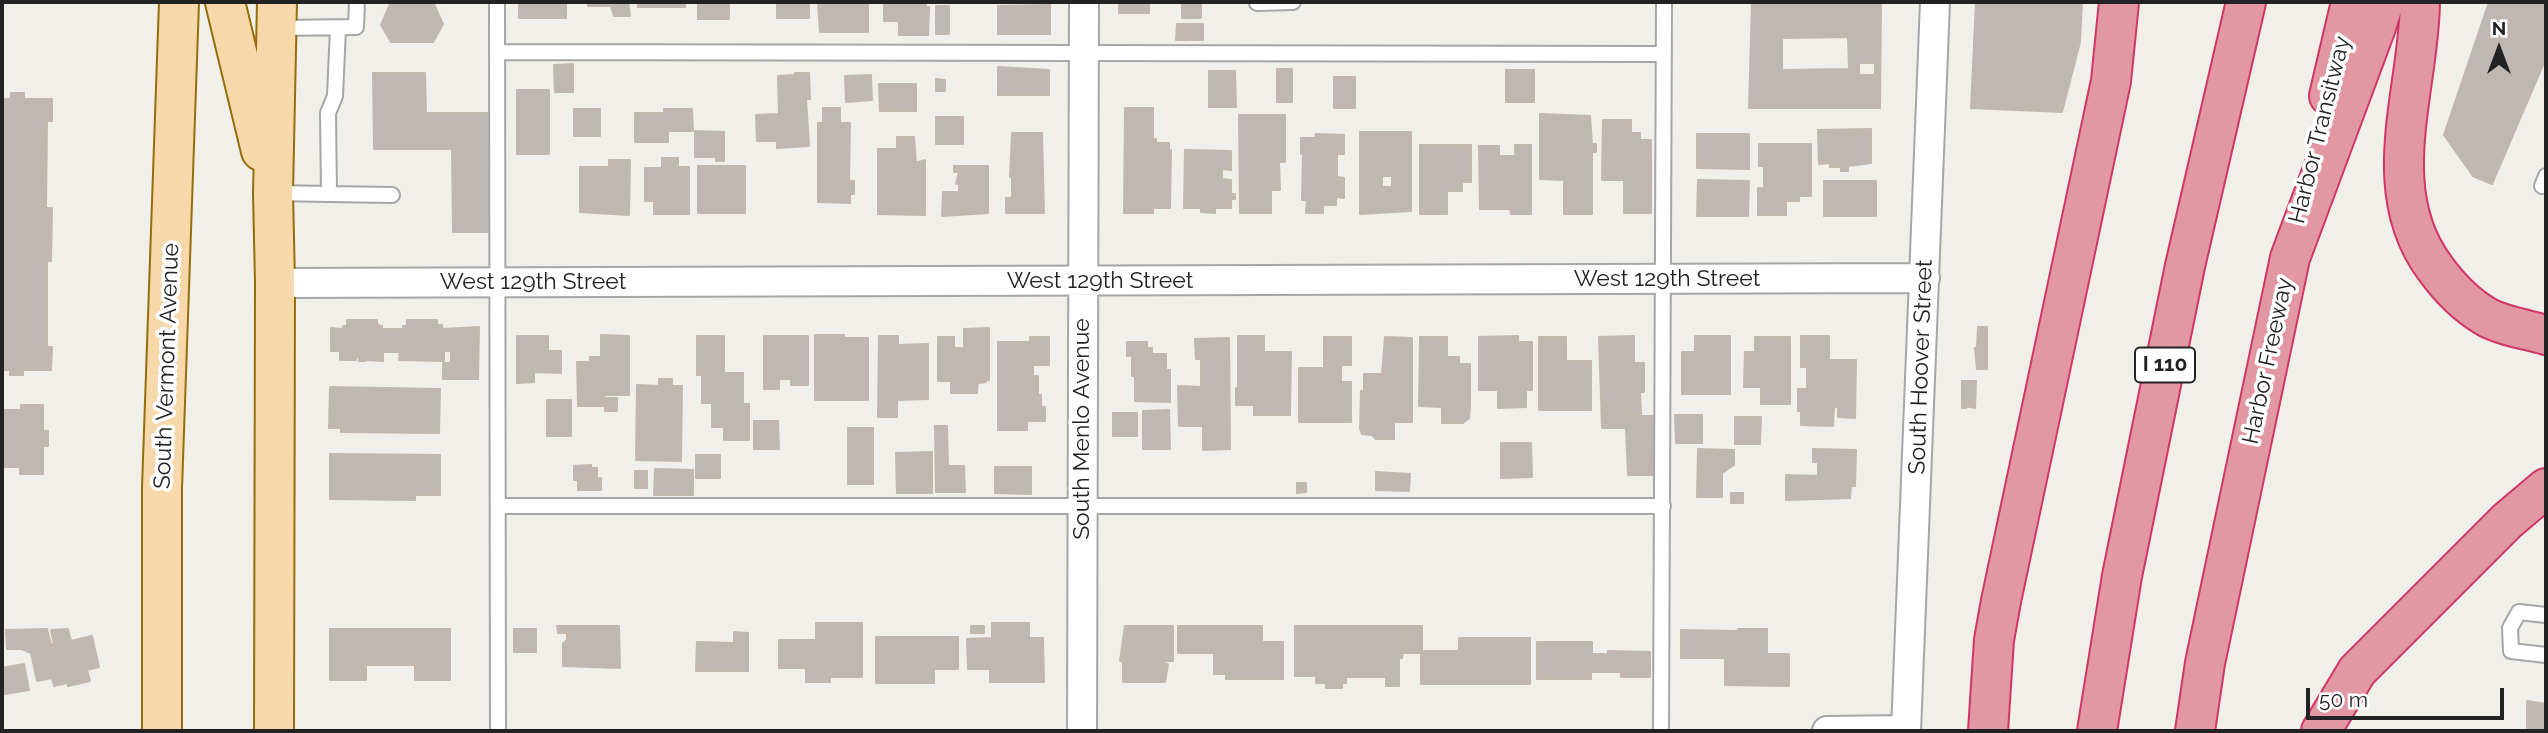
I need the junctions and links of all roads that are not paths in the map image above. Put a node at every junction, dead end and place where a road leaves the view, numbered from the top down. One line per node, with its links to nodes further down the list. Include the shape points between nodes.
1 (179, 2): 36 (main road, South Vermont Avenue, via 162,488)
2 (225, 2): 20 (main road)
3 (357, 2): 16 (lane, via 356,27)
4 (497, 2): 17 (lane)
5 (1084, 2): 18 (street, South Menlo Avenue)
6 (1293, 2): 14 (lane)
7 (1664, 2): 19 (lane)
8 (1935, 2): 24 (street, South Hoover Street)
9 (2119, 2): 43 (highway, via 2111,81 2001,601)
10 (2246, 2): 44 (highway, I 110, via 2185,266 2122,576)
11 (2351, 2): 23 (highway, Harbor Transitway)
12 (2384, 2): 23 (highway, Harbor Freeway)
13 (2420, 2): 29 (highway, via 2403,165 2409,218 2422,251 2448,286 2486,318)
14 (1257, 3)
15 (276, 15): 16 (lane); 20 (main road)
16 (338, 28): 21 (lane, via 335,96 328,113)
17 (497, 52): 18 (lane); 26 (lane)
18 (1083, 52): 19 (lane); 27 (street, South Menlo Avenue)
19 (1664, 54): 25 (lane)
20 (273, 193): 21 (lane); 28 (main road)
21 (329, 194): 22 (lane)
22 (392, 195)
23 (2290, 258): 45 (highway, Harbor Freeway, via 2205,663)
24 (1925, 278): 25 (street, West 129th Street); 42 (street, South Hoover Street)
25 (1664, 279): 27 (street, West 129th Street); 33 (lane)
26 (499, 282): 27 (street, West 129th Street); 28 (street, West 129th Street); 32 (lane)
27 (1082, 282): 31 (street, South Menlo Avenue)
28 (275, 283): 37 (main road)
29 (2546, 335)
30 (2546, 488): 46 (highway, via 2357,671)
31 (1082, 505): 32 (lane); 33 (lane); 39 (street, South Menlo Avenue)
32 (499, 506): 38 (lane)
33 (1663, 506): 40 (lane)
34 (2546, 615): 35 (lane, via 2519,612 2510,628 2511,651)
35 (2546, 655)
36 (162, 731)
37 (275, 731)
38 (498, 731)
39 (1082, 731)
40 (1661, 731)
41 (1828, 731): 42 (street)
42 (1906, 731)
43 (1988, 731)
44 (2097, 731)
45 (2195, 731)
46 (2321, 731)

